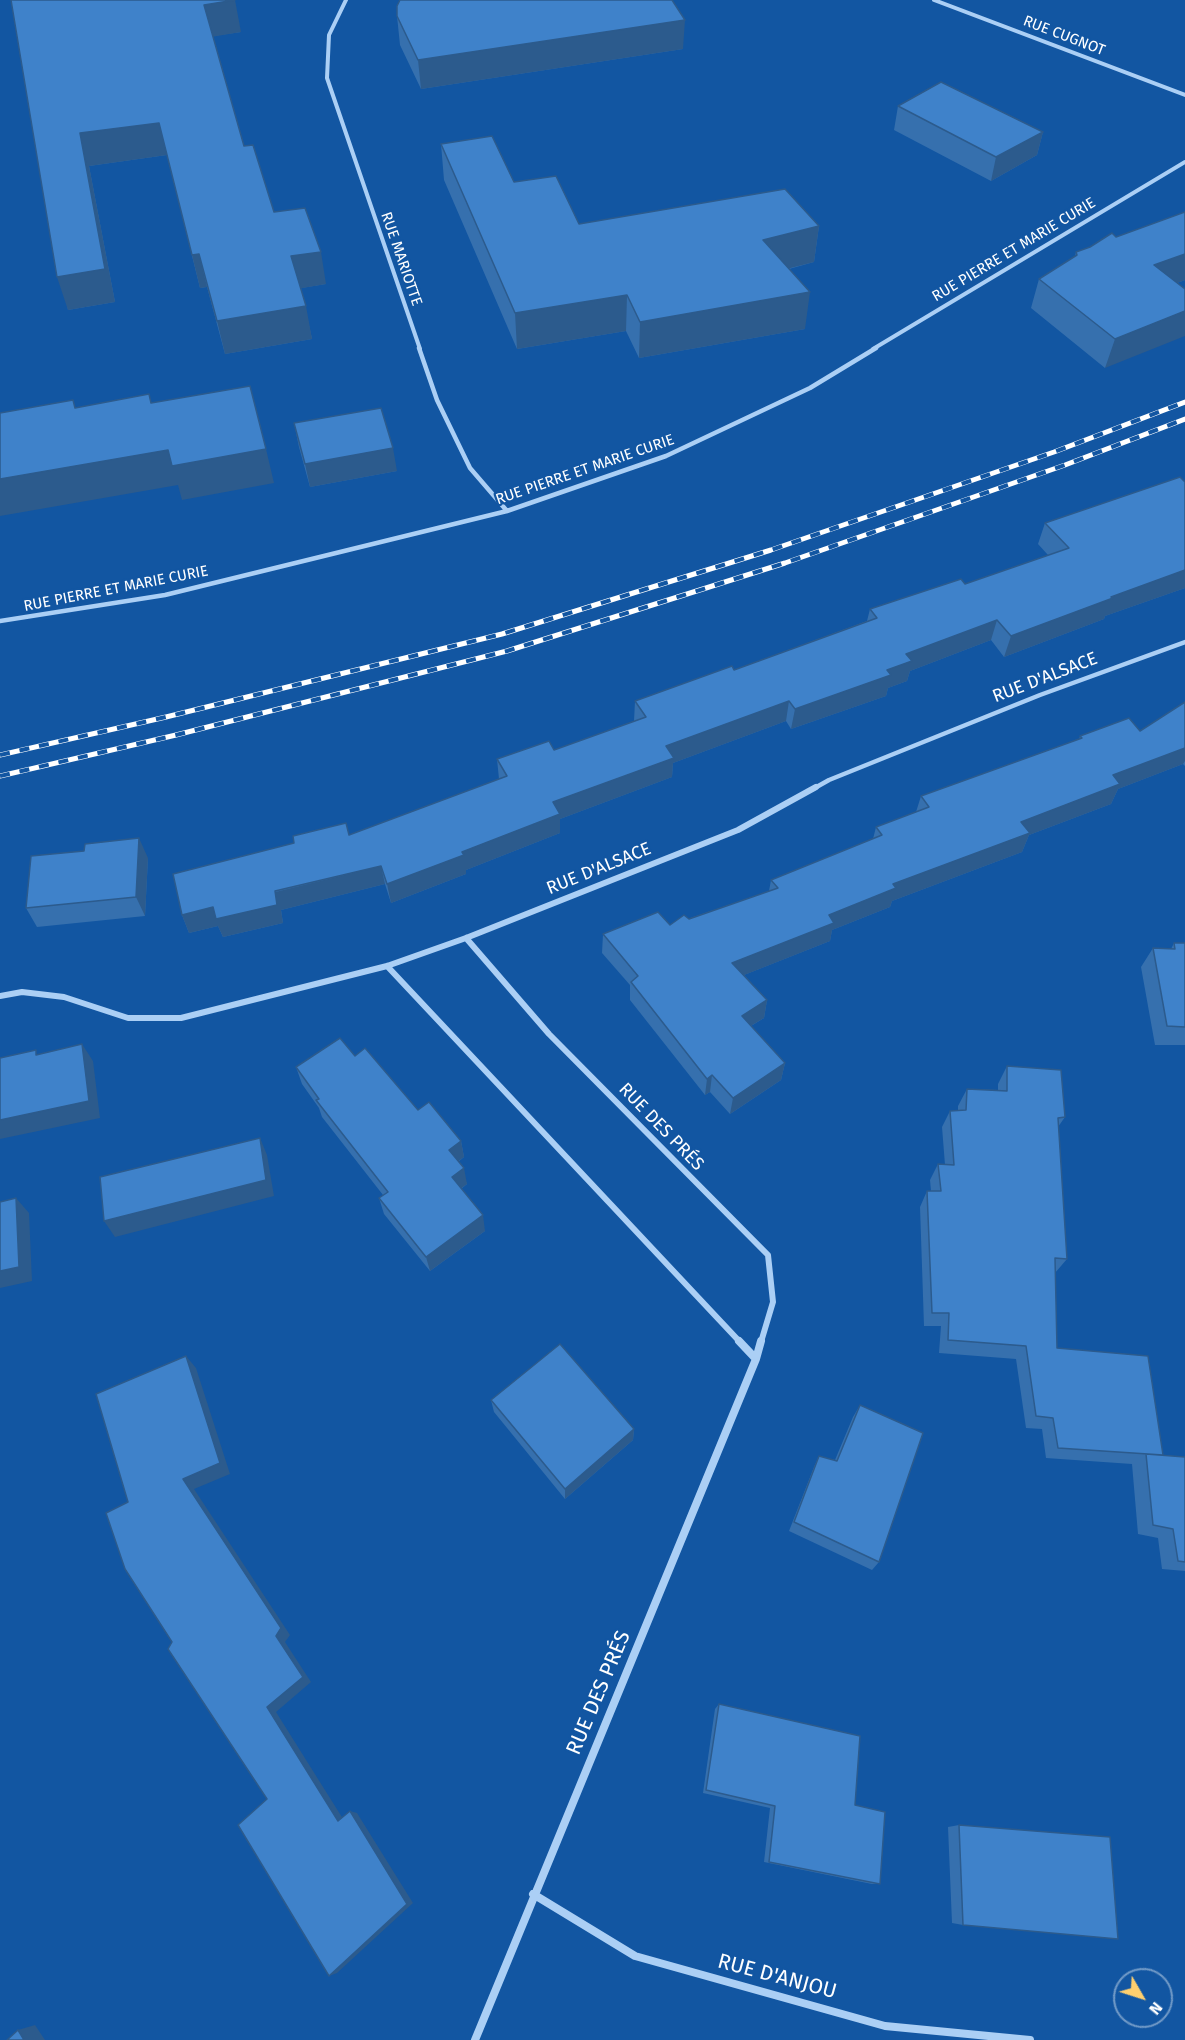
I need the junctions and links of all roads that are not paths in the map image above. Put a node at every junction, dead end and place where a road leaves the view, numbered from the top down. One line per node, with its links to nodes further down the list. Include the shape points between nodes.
1 (346, 0): 5 (street, RUE MARIOTTE, via 329,35 327,78 437,400 470,468)
2 (934, 0): 3 (street, RUE CUGNOT)
3 (1185, 95)
4 (1185, 162): 5 (street, RUE PIERRE ET MARIE CURIE, via 810,388 666,456)
5 (507, 511): 6 (street, RUE PIERRE ET MARIE CURIE, via 165,595)
6 (0, 621)
7 (1185, 642): 8 (street, RUE D'ALSACE, via 1040,695 830,780 738,830)
8 (466, 938): 9 (street, RUE D'ALSACE); 11 (street, RUE DES PRÉS, via 549,1034 768,1255 772,1302)
9 (387, 966): 10 (street, RUE D'ALSACE, via 181,1018 128,1018 64,998 22,992); 11 (street)
10 (0, 996)
11 (756, 1359): 12 (street, RUE DES PRÉS)
12 (533, 1894): 13 (street, RUE DES PRÉS); 14 (street, RUE D'ANJOU, via 635,1956 885,2026)
13 (474, 2040)
14 (1030, 2040)

